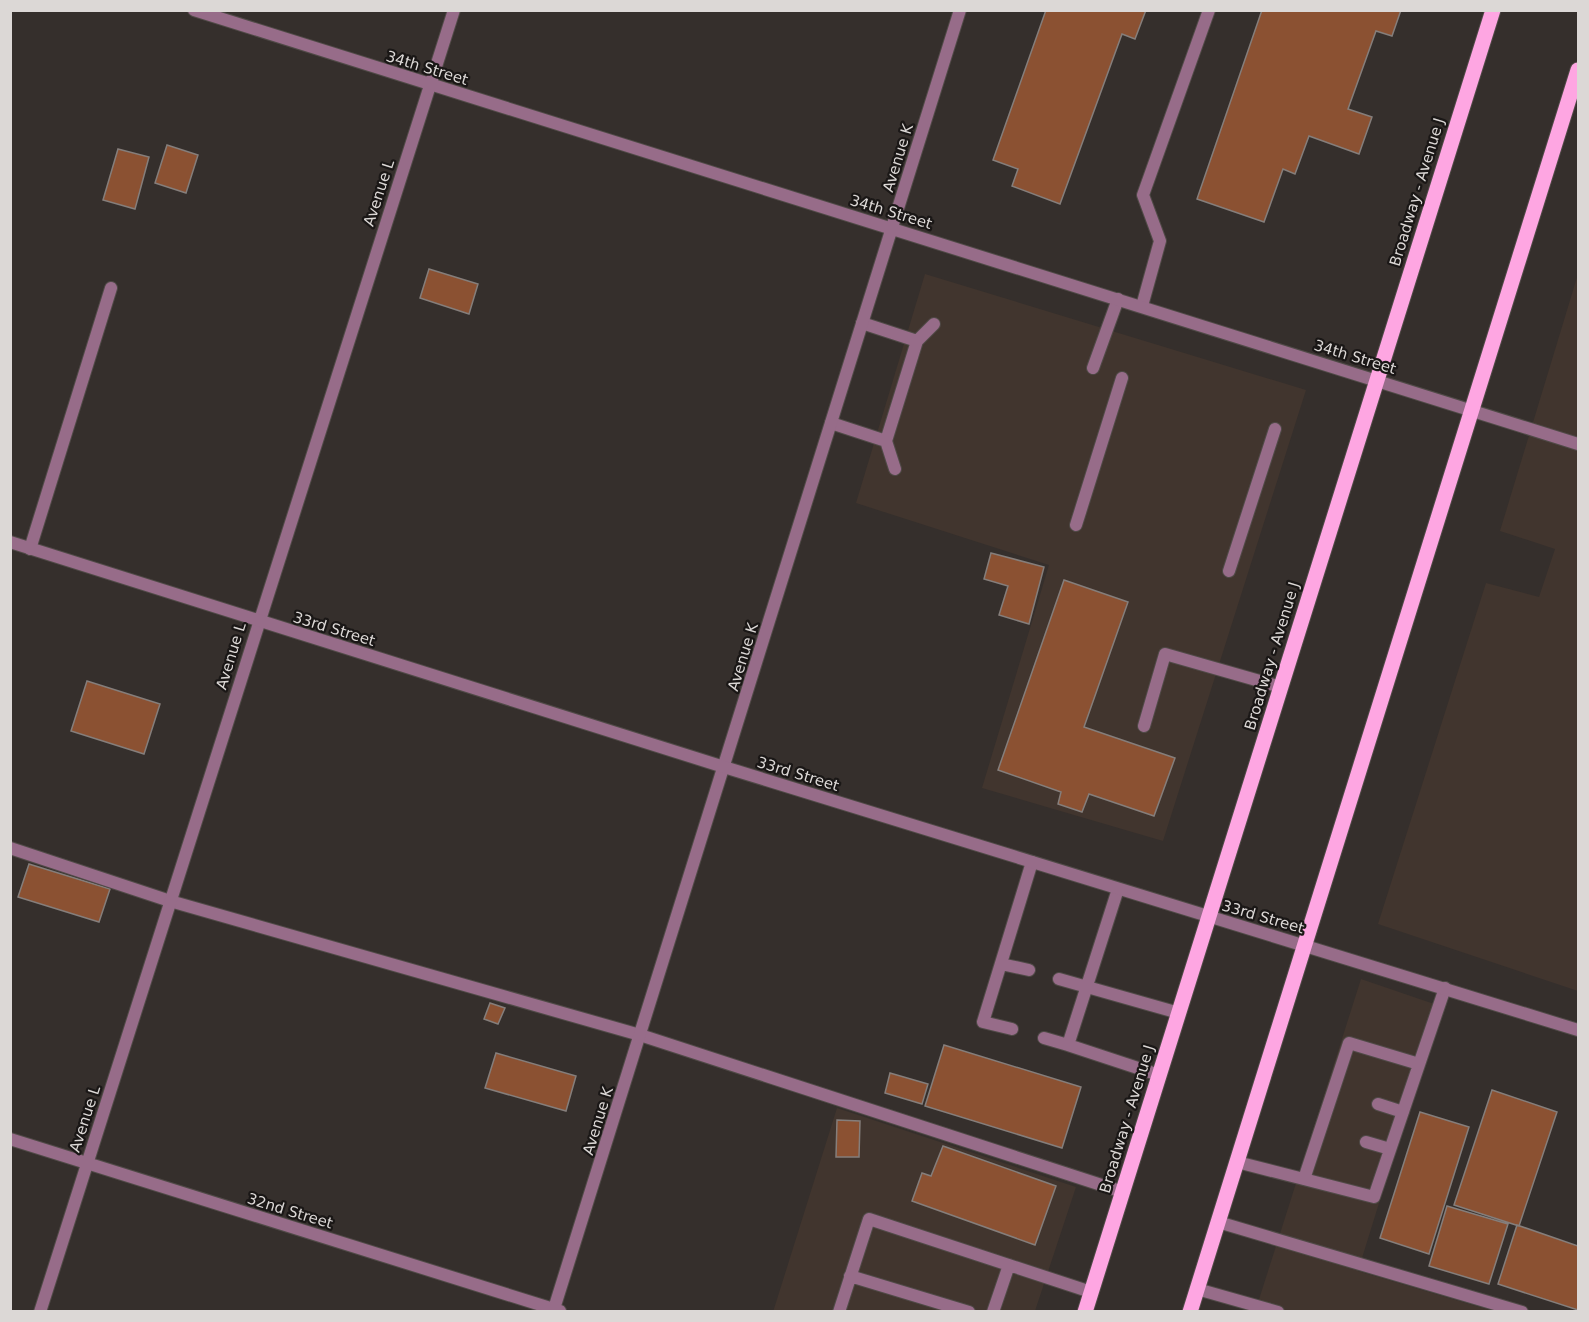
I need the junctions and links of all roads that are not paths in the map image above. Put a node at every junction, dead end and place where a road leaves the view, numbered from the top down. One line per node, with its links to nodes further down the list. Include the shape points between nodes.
1 (194, 10): 7 (street, 34th Street)
2 (454, 10): 7 (street, Avenue L)
3 (960, 10): 8 (street, Avenue K)
4 (1209, 10): 11 (street, via 1143,195 1160,241)
5 (1493, 10): 17 (main road, Broadway - Avenue J)
6 (1578, 70): 18 (main road)
7 (430, 85): 8 (street, 34th Street); 28 (street, Avenue L)
8 (892, 228): 10 (street, 34th Street); 12 (street, Avenue K)
9 (111, 288): 26 (street)
10 (1118, 299): 11 (street, 34th Street); 15 (street)
11 (1142, 306): 17 (street, 34th Street)
12 (862, 324): 14 (street); 19 (street, Avenue K)
13 (934, 324): 14 (street)
14 (917, 341): 21 (street)
15 (1093, 368)
16 (1122, 378): 24 (street)
17 (1377, 380): 18 (street, 34th Street); 29 (main road, Broadway - Avenue J)
18 (1472, 409): 22 (street, 34th Street); 37 (main road)
19 (831, 423): 21 (street); 31 (street, Avenue K)
20 (1275, 429): 27 (street)
21 (886, 441): 23 (street)
22 (1578, 444)
23 (895, 469)
24 (1076, 525)
25 (10, 542): 26 (street, 33rd Street)
26 (30, 549): 28 (street, 33rd Street)
27 (1229, 571)
28 (258, 621): 31 (street, 33rd Street); 35 (street, Avenue L)
29 (1281, 687): 30 (street, via 1165,654); 36 (main road, Broadway - Avenue J)
30 (1144, 726)
31 (724, 767): 33 (street, 33rd Street); 46 (street, Avenue K)
32 (10, 848): 35 (street)
33 (1032, 862): 34 (street, 33rd Street); 38 (street)
34 (1118, 889): 36 (street, 33rd Street); 41 (street)
35 (170, 901): 46 (street); 57 (street, Avenue L)
36 (1209, 917): 37 (street, 33rd Street); 43 (main road, Broadway - Avenue J)
37 (1305, 945): 42 (street, 33rd Street); 56 (main road)
38 (1001, 963): 39 (street); 44 (street, via 983,1022)
39 (1029, 970)
40 (1059, 979): 41 (street)
41 (1087, 986): 43 (street); 48 (street)
42 (1445, 988): 45 (street, 33rd Street); 49 (street)
43 (1179, 1013): 50 (main road, Broadway - Avenue J)
44 (1012, 1029)
45 (1578, 1030)
46 (640, 1035): 59 (street); 66 (street, Avenue K)
47 (1044, 1038): 48 (street)
48 (1068, 1045): 50 (street)
49 (1419, 1064): 52 (street); 58 (street, via 1349,1044 1325,1131)
50 (1159, 1075): 59 (main road, Broadway - Avenue J)
51 (1378, 1104): 52 (street)
52 (1403, 1112): 55 (street)
53 (10, 1138): 57 (street, 32nd Street)
54 (1366, 1142): 55 (street)
55 (1390, 1149): 58 (street, via 1374,1197)
56 (1237, 1162): 58 (street); 60 (main road)
57 (87, 1163): 65 (street, Avenue L); 66 (street, 32nd Street)
58 (1304, 1179)
59 (1123, 1192): 64 (main road, Broadway - Avenue J)
60 (1218, 1222): 63 (main road); 73 (street)
61 (1009, 1265): 62 (street, via 869,1219); 64 (street); 69 (street)
62 (850, 1276): 67 (street); 68 (street)
63 (1197, 1289): 71 (main road); 72 (street)
64 (1091, 1292): 70 (main road, Broadway - Avenue J)
65 (40, 1311)
66 (556, 1311)
67 (839, 1311)
68 (969, 1311)
69 (993, 1311)
70 (1085, 1311)
71 (1190, 1311)
72 (1278, 1311)
73 (1522, 1311)

